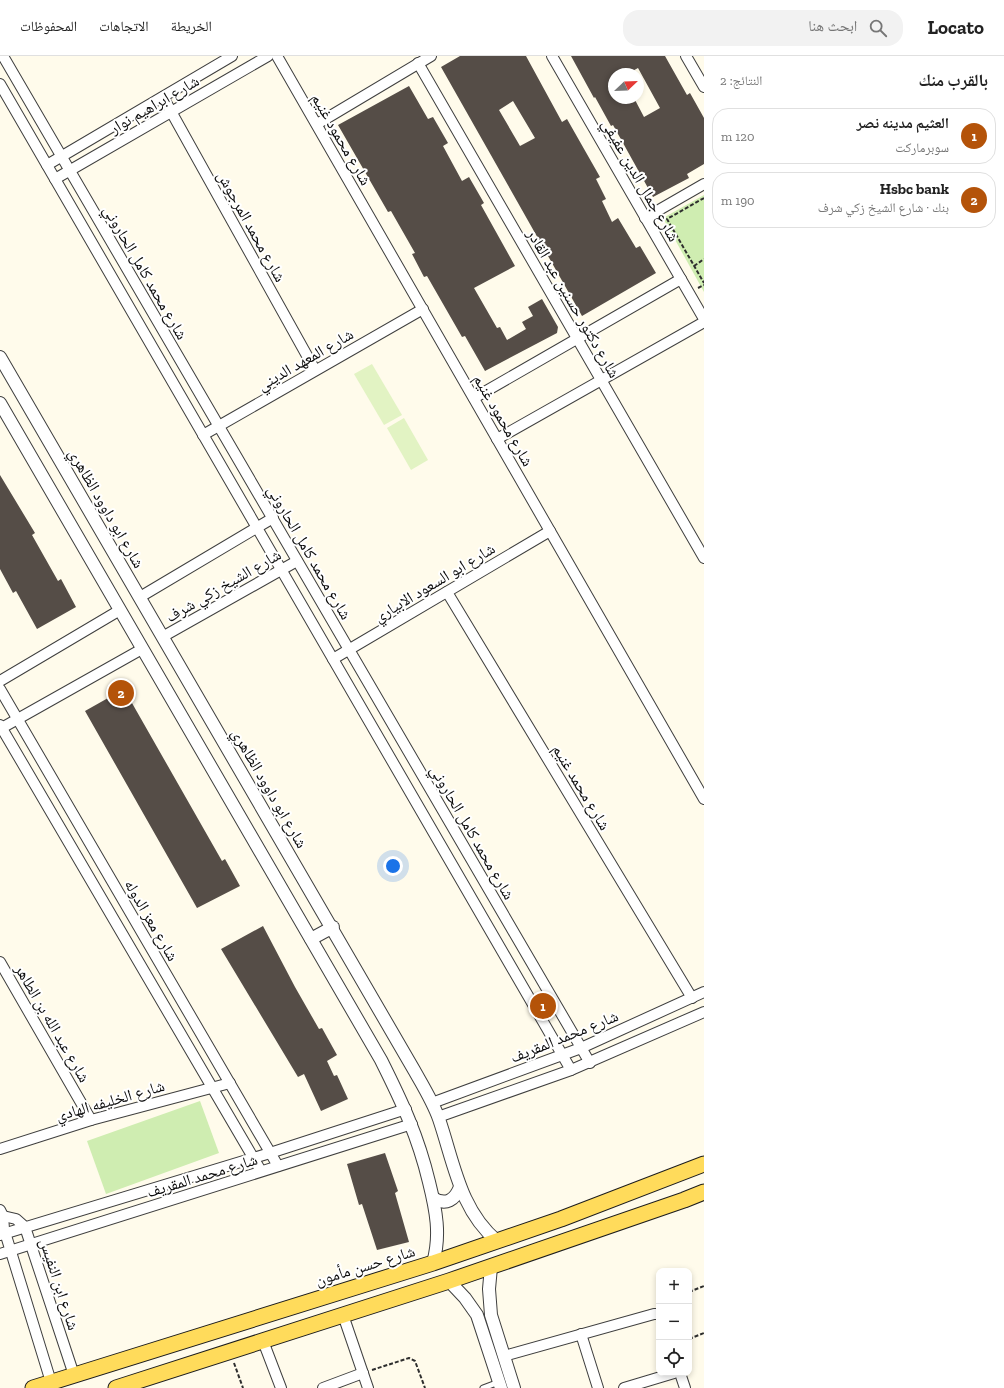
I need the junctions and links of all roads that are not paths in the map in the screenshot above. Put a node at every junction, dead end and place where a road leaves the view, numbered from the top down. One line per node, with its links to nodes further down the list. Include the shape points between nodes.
1 (4, 56): 14 (street, شارع محمد كامل الحاروني)
2 (232, 56): 11 (street, شارع ابراهيم نوار)
3 (268, 56): 12 (street, شارع ابراهيم نوار)
4 (277, 56): 13 (street, شارع محمود غنيم)
5 (431, 56): 8 (street)
6 (552, 56): 19 (street, شارع جمال الدين عفيفي)
7 (686, 56): 10 (street)
8 (418, 63): 13 (street); 24 (street, شارع دكتور حسنين عبد القادر)
9 (0, 84): 15 (street, شارع محمد كامل الحاروني)
10 (704, 87)
11 (163, 97): 12 (street, شارع محمد المرجوش); 14 (street, شارع ابراهيم نوار)
12 (172, 112): 16 (street, شارع ابراهيم نوار); 26 (street, شارع محمد المرجوش)
13 (317, 124): 21 (street, شارع محمود غنيم)
14 (62, 156): 15 (street, شارع ابراهيم نوار); 16 (street, شارع محمد كامل الحاروني)
15 (47, 165): 17 (street, شارع محمد كامل الحاروني)
16 (70, 170): 17 (street, شارع ابراهيم نوار); 30 (street, شارع محمد كامل الحاروني)
17 (55, 179): 31 (street, شارع محمد كامل الحاروني)
18 (704, 184): 19 (street)
19 (645, 218): 20 (street, شارع جمال الدين عفيفي)
20 (681, 279): 22 (street, شارع جمال الدين عفيفي); 24 (street)
21 (423, 309): 26 (street, شارع المعهد الديني); 28 (street, شارع محمود غنيم)
22 (704, 319)
23 (704, 322): 27 (street)
24 (577, 339): 27 (street, شارع دكتور حسنين عبد القادر); 28 (street)
25 (0, 357): 40 (street, شارع ابو داوود الظاهري)
26 (315, 370): 30 (street, شارع المعهد الديني)
27 (602, 380): 32 (street); 36 (street, شارع دكتور حسنين عبد القادر)
28 (474, 398): 32 (street, شارع محمود غنيم)
29 (0, 403): 41 (street)
30 (219, 426): 31 (street, شارع المعهد الديني); 33 (street, شارع محمد كامل الحاروني)
31 (203, 435): 34 (street, شارع محمد كامل الحاروني)
32 (497, 439): 35 (street, شارع محمود غنيم)
33 (273, 518): 34 (street, شارع الشيخ زكي شرف); 37 (street, شارع محمد كامل الحاروني)
34 (257, 528): 38 (street, شارع محمد كامل الحاروني); 40 (street, شارع الشيخ زكي شرف)
35 (550, 531): 39 (street, شارع ابو السعود الابياري); 50 (street, شارع محمود غنيم)
36 (704, 558)
37 (297, 561): 38 (street, شارع الشيخ زكي شرف); 44 (street, شارع محمد كامل الحاروني)
38 (281, 570): 42 (street, شارع الشيخ زكي شرف); 45 (street, شارع محمد كامل الحاروني)
39 (447, 592): 44 (street, شارع ابو السعود الابياري); 55 (street, شارع محمد غنيم)
40 (140, 597): 42 (street, شارع ابو داوود الظاهري)
41 (120, 610): 43 (street); 46 (street)
42 (164, 636): 51 (street, شارع ابو داوود الظاهري)
43 (142, 648): 48 (street); 52 (street)
44 (349, 650): 45 (street, شارع ابو السعود الابياري); 57 (street, شارع محمد كامل الحاروني)
45 (333, 659): 58 (street, شارع محمد كامل الحاروني)
46 (0, 680)
47 (0, 689): 48 (street, شارع معز الدوله)
48 (18, 719): 49 (street); 61 (street, شارع معز الدوله)
49 (1, 727): 62 (street, شارع معز الدوله)
50 (704, 800)
51 (333, 927): 52 (street); 63 (street, شارع ابو داوود الظاهري)
52 (311, 939): 64 (street, via 381,1060)
53 (0, 962): 66 (street, شارع عبد الله بن الطاهر)
54 (704, 992): 55 (street, شارع محمد المقريف)
55 (692, 998): 57 (street, شارع محمد المقريف)
56 (704, 1012): 59 (street, شارع محمد المقريف)
57 (581, 1048): 58 (street, شارع محمد المقريف); 59 (street, شارع محمد كامل الحاروني)
58 (562, 1054): 60 (street, شارع محمد كامل الحاروني); 63 (street, شارع محمد المقريف)
59 (590, 1063): 60 (street, شارع محمد المقريف)
60 (571, 1070): 65 (street, شارع محمد المقريف)
61 (230, 1083): 62 (street, شارع الخليفه الهادي); 69 (street, شارع معز الدوله)
62 (212, 1087): 66 (street, شارع الخليفه الهادي); 70 (street, شارع معز الدوله)
63 (432, 1103): 65 (street, شارع ابو داوود الظاهري)
64 (406, 1109): 67 (street); 69 (street, شارع محمد المقريف)
65 (438, 1117): 74 (street, شارع ابو داوود الظاهري)
66 (92, 1120): 68 (street, شارع الخليفه الهادي)
67 (412, 1124): 72 (street, شارع محمد المقريف); 76 (street)
68 (0, 1149)
69 (270, 1153): 70 (street, شارع محمد المقريف); 72 (street, شارع معز الدوله)
70 (253, 1158): 73 (street, شارع معز الدوله); 78 (street, شارع محمد المقريف)
71 (704, 1164): 80 (main road, شارع حسن مأمون, via 678,1176)
72 (278, 1166): 73 (street, شارع محمد المقريف)
73 (262, 1171): 81 (street, شارع محمد المقريف)
74 (460, 1187): 76 (street, via 449,1201 438,1201); 80 (street, شارع ابو داوود الظاهري, via 474,1216)
75 (704, 1192): 85 (main road)
76 (433, 1198): 84 (street, via 439,1230)
77 (2, 1213): 78 (street, شارع ابن النفيس, via 16,1219); 79 (street, شارع ابن النفيس)
78 (25, 1227): 79 (street, شارع محمد المقريف); 81 (street, شارع ابن النفيس)
79 (3, 1234): 82 (street, شارع ابن النفيس)
80 (497, 1241): 84 (main road, شارع حسن مأمون)
81 (31, 1244): 82 (street, شارع محمد المقريف); 95 (street, شارع ابن النفيس)
82 (10, 1251): 83 (street, شارع محمد المقريف); 98 (street, شارع ابن النفيس)
83 (0, 1254)
84 (433, 1263): 95 (main road, شارع حسن مأمون)
85 (491, 1267): 86 (main road); 87 (street)
86 (449, 1281): 89 (main road); 90 (street)
87 (490, 1307): 90 (street, via 483,1307); 93 (street)
88 (656, 1314): 91 (street)
89 (343, 1315): 92 (main road); 94 (street)
90 (477, 1315): 99 (street)
91 (581, 1334): 93 (street); 107 (street)
92 (263, 1341): 101 (main road); 102 (street)
93 (504, 1356): 106 (street)
94 (363, 1373): 103 (street); 104 (street)
95 (74, 1375): 98 (main road, شارع حسن مأمون)
96 (664, 1376): 108 (street)
97 (681, 1376): 109 (street)
98 (51, 1382): 100 (main road, شارع حسن مأمون)
99 (500, 1385): 105 (lane)
100 (33, 1388)
101 (116, 1388)
102 (281, 1388)
103 (323, 1388)
104 (368, 1388)
105 (483, 1388)
106 (514, 1388)
107 (598, 1388)
108 (624, 1388)
109 (685, 1388)

